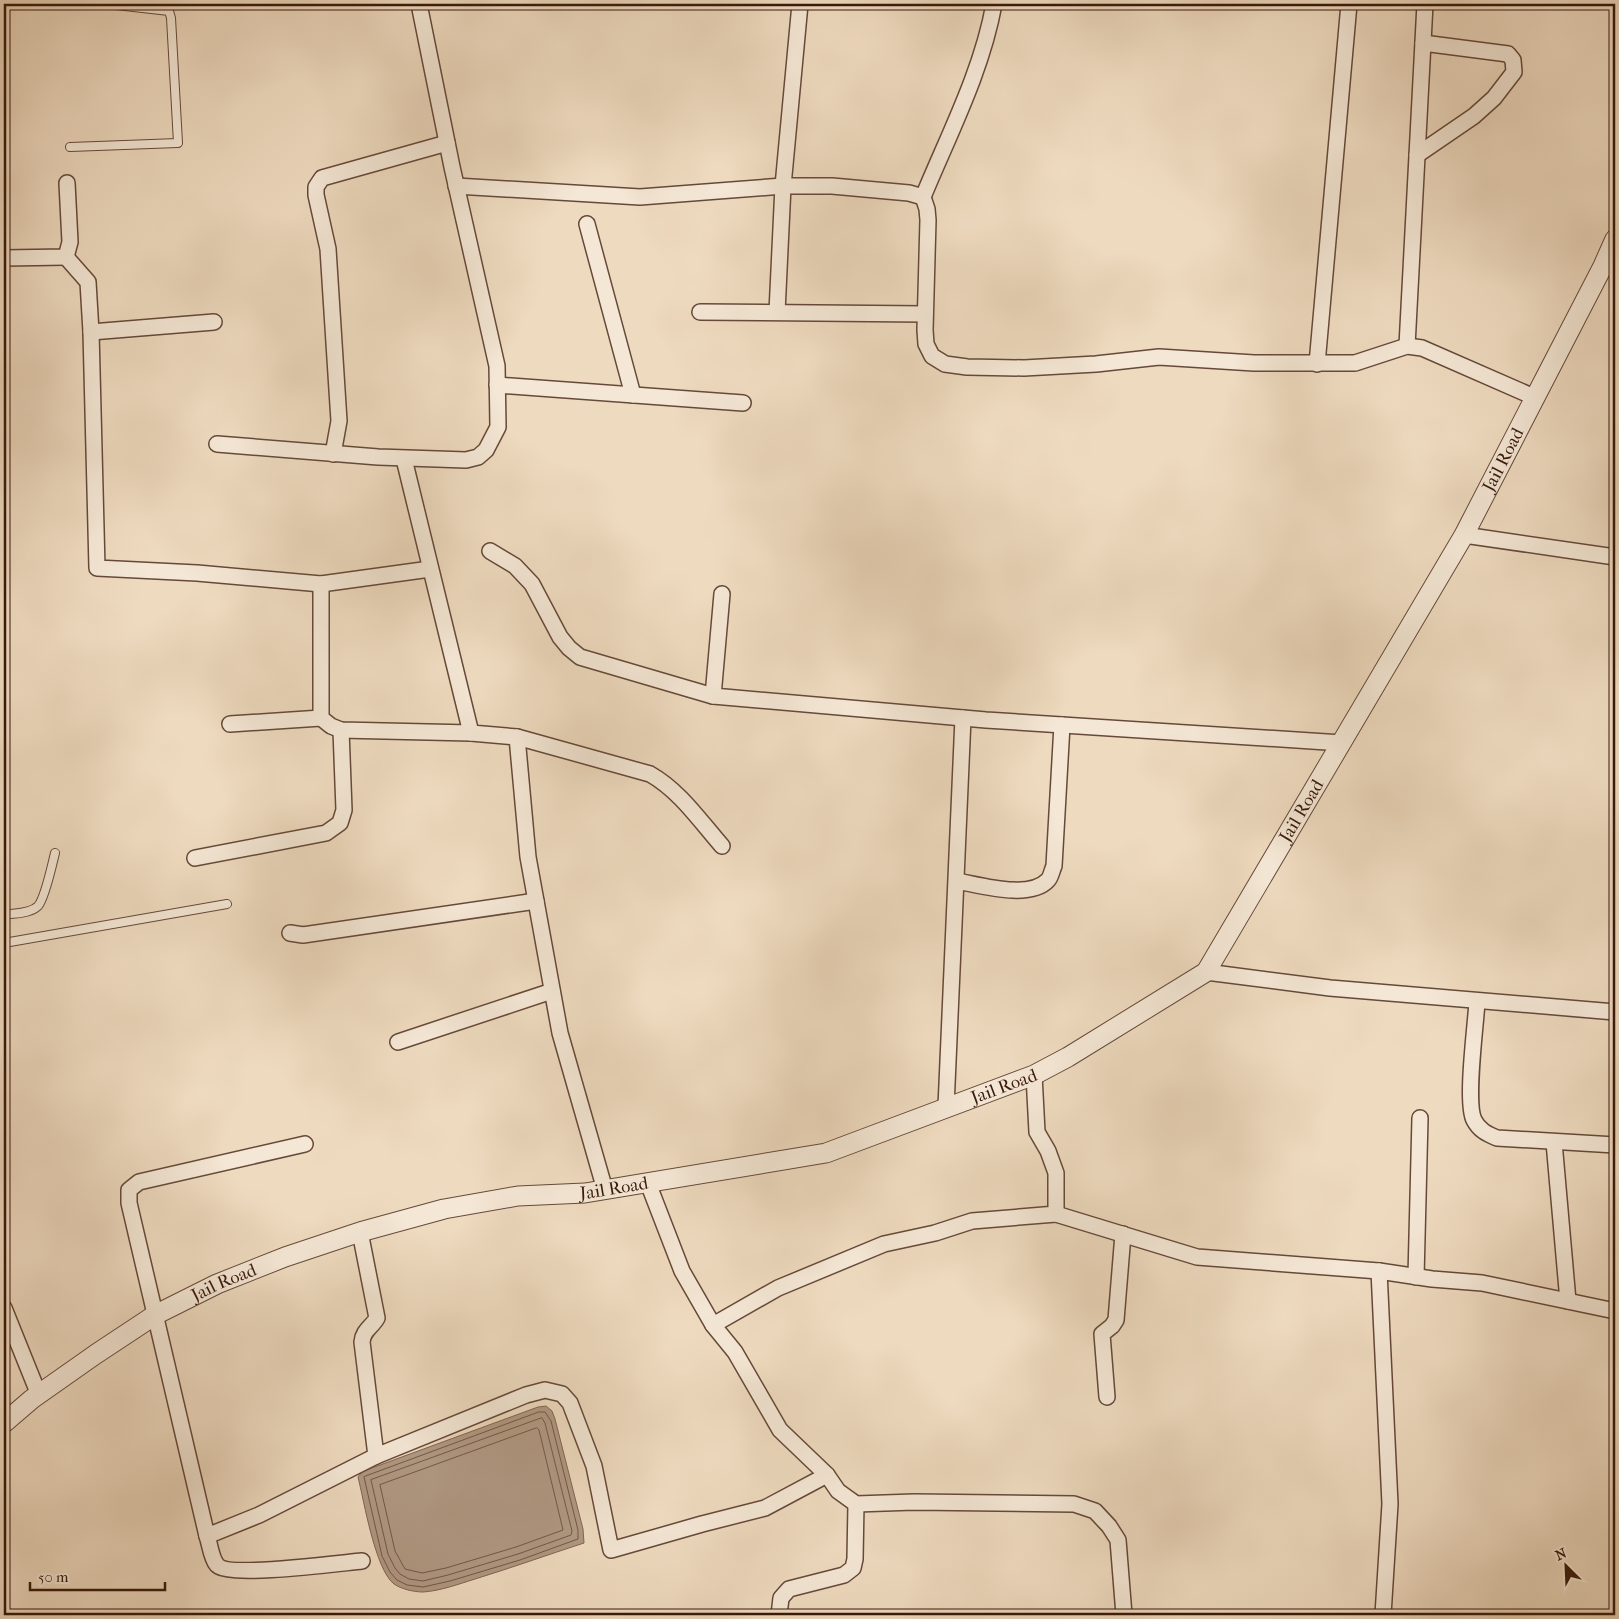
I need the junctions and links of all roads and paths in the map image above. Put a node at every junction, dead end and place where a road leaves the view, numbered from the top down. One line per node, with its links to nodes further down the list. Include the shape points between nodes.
1 (116, 4): 9 (lane, via 169,11 178,143)
2 (419, 4): 8 (street)
3 (800, 4): 13 (street)
4 (994, 4): 14 (street, via 982,58)
5 (1349, 4): 26 (street)
6 (1426, 4): 7 (street)
7 (1423, 43): 10 (street); 10 (street, via 1508,54 1513,60 1514,72 1494,98 1474,116)
8 (447, 143): 12 (street); 32 (street, via 322,178 316,187 328,249 339,421)
9 (70, 147)
10 (1417, 155): 25 (street)
11 (67, 184): 18 (street, via 70,242)
12 (456, 186): 13 (street, via 640,197); 27 (street, via 497,366)
13 (783, 186): 14 (street, via 851,188); 21 (street)
14 (923, 197): 22 (street, via 928,220)
15 (587, 224): 28 (street)
16 (1615, 239): 19 (street, Jail Road)
17 (4, 258): 18 (street)
18 (66, 258): 24 (street, via 88,282)
19 (1609, 269): 29 (street, Jail Road)
20 (700, 312): 21 (street)
21 (777, 312): 22 (street)
22 (925, 314): 26 (street, via 926,344 932,356 952,365 1024,368 1159,357)
23 (214, 322): 24 (street)
24 (92, 332): 38 (street, via 96,568)
25 (1407, 346): 26 (street, via 1355,363); 29 (street, via 1422,348)
26 (1316, 364)
27 (497, 385): 28 (street); 33 (street, via 498,427 486,450 466,460)
28 (633, 395): 30 (street)
29 (1534, 397): 34 (street, Jail Road)
30 (743, 403)
31 (217, 444): 32 (street)
32 (333, 454): 33 (street)
33 (404, 459): 37 (street)
34 (1464, 535): 36 (street); 48 (street, Jail Road)
35 (490, 550): 40 (street, via 515,566 532,584 560,637 580,657)
36 (1615, 557)
37 (430, 568): 38 (street); 46 (street)
38 (321, 584): 41 (street)
39 (722, 594): 40 (street)
40 (712, 696): 42 (street)
41 (321, 718): 43 (street); 45 (street)
42 (963, 718): 44 (street); 52 (street)
43 (230, 724)
44 (1062, 725): 48 (street); 52 (street, via 1054,866 1049,879 1042,885 1021,891)
45 (341, 730): 46 (street); 51 (street, via 344,810 340,823 326,833)
46 (471, 733): 47 (street)
47 (518, 736): 49 (street, via 650,774 674,790); 53 (street, via 528,856)
48 (1342, 742): 58 (street, Jail Road)
49 (722, 846)
50 (56, 853): 55 (lane, via 38,906 27,912)
51 (194, 858)
52 (956, 881): 64 (street)
53 (536, 901): 56 (street, via 303,935); 59 (street)
54 (227, 904): 57 (lane)
55 (4, 915)
56 (290, 933)
57 (4, 944)
58 (1206, 972): 60 (street, via 1330,988); 63 (street, Jail Road)
59 (552, 991): 62 (street); 70 (street, via 560,1033)
60 (1477, 1001): 61 (street); 66 (street, via 1470,1101 1473,1118 1482,1132 1497,1138)
61 (1615, 1012)
62 (398, 1042)
63 (1034, 1075): 64 (street, Jail Road); 71 (street, via 1037,1132 1056,1174)
64 (946, 1107): 69 (street, Jail Road, via 826,1153)
65 (1420, 1118): 75 (street)
66 (1554, 1142): 68 (street); 76 (street)
67 (305, 1144): 79 (street, via 138,1182 129,1190 129,1203)
68 (1615, 1145)
69 (648, 1183): 70 (street, Jail Road); 80 (street, via 682,1271)
70 (605, 1190): 72 (street, Jail Road, via 585,1194 518,1196 444,1208)
71 (1056, 1214): 73 (street); 80 (street, via 972,1221 884,1244 778,1288)
72 (360, 1232): 79 (street, Jail Road, via 217,1284); 84 (street, via 377,1318 366,1329 362,1342)
73 (1123, 1234): 74 (street, via 1197,1256); 82 (street, via 1116,1320 1102,1334)
74 (1379, 1271): 75 (street); 91 (street, via 1390,1504)
75 (1416, 1277): 76 (street, via 1482,1283)
76 (1568, 1301): 78 (street)
77 (4, 1308): 81 (street)
78 (1615, 1311)
79 (156, 1315): 81 (street, Jail Road); 87 (street)
80 (713, 1325): 85 (street, via 735,1352 780,1430)
81 (39, 1395): 83 (street, Jail Road)
82 (1107, 1397)
83 (4, 1423)
84 (376, 1456): 85 (street, via 526,1395 545,1390 562,1394 570,1403 594,1466 611,1550 765,1508); 87 (street, via 259,1515)
85 (827, 1475): 86 (street, via 838,1491)
86 (856, 1504): 89 (street, via 853,1568 844,1575 789,1589 781,1598); 90 (street, via 1074,1504 1095,1511 1118,1540)
87 (207, 1536): 88 (street, via 214,1559 223,1568 253,1571)
88 (362, 1561)
89 (779, 1615)
90 (1124, 1615)
91 (1383, 1615)

